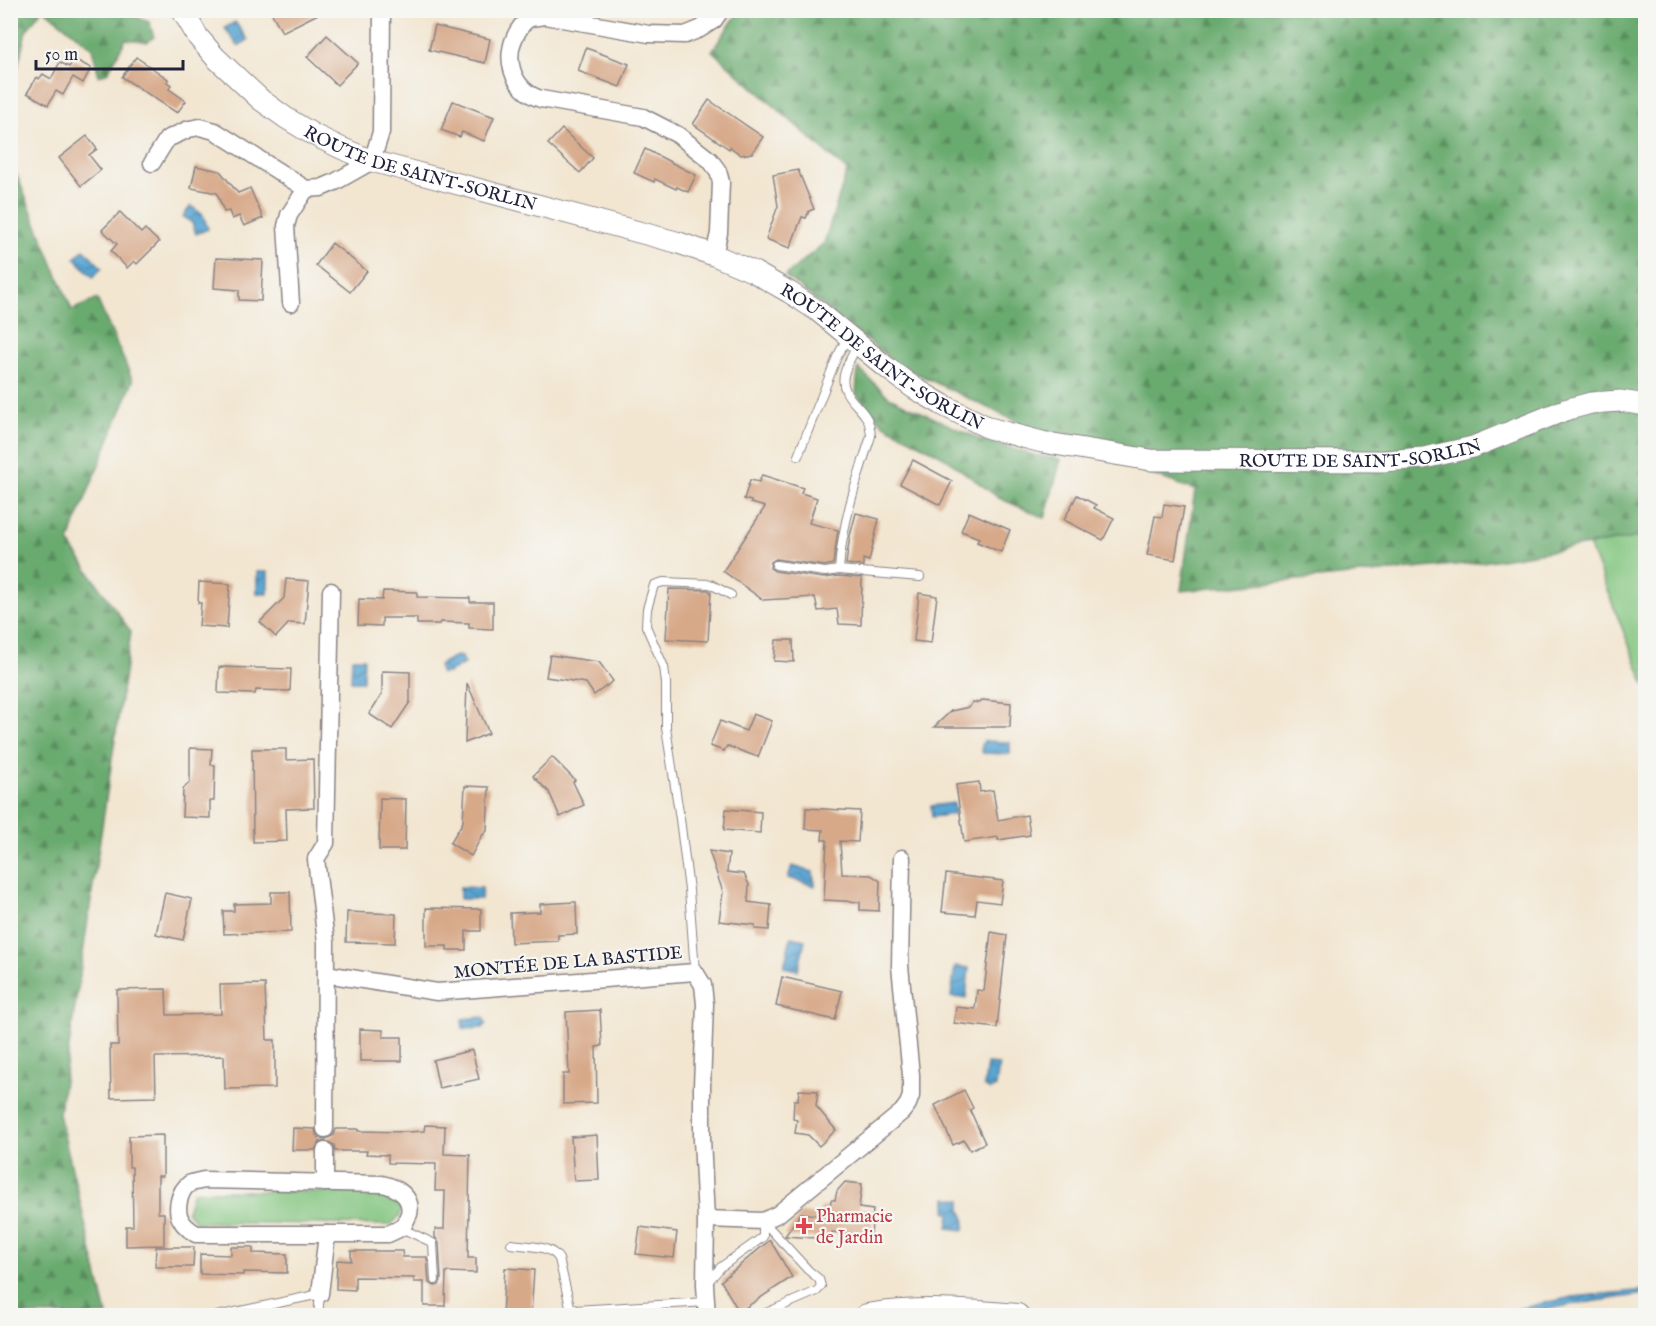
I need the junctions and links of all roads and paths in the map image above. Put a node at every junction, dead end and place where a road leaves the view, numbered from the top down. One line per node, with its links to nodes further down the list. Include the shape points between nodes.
1 (182, 10): 4 (street, ROUTE DE SAINT-SORLIN, via 216,58 261,100 314,135)
2 (382, 10): 4 (street, via 381,132)
3 (721, 10): 7 (street, via 714,20 685,35 649,34 545,16 529,18 514,38 509,53 515,80 531,96 643,117 678,135 710,160 721,182)
4 (372, 161): 6 (street, via 321,188); 7 (street, ROUTE DE SAINT-SORLIN)
5 (152, 163): 6 (street, via 167,139 200,127 215,131)
6 (306, 189): 8 (street, via 286,226)
7 (714, 255): 9 (street, ROUTE DE SAINT-SORLIN, via 789,292)
8 (291, 303)
9 (853, 340): 10 (street, ROUTE DE SAINT-SORLIN, via 914,388 989,428 1042,442 1151,460 1424,458 1473,447 1591,403 1620,401); 11 (lane, via 837,357); 13 (lane, via 843,386 866,417 871,436 840,547)
10 (1646, 405)
11 (798, 456)
12 (776, 565): 13 (lane, via 825,572)
13 (839, 570): 14 (lane)
14 (920, 577)
15 (331, 591): 19 (street, via 326,843 316,859)
16 (731, 595): 18 (lane, via 710,584 663,582 654,585 647,609 646,626 664,667 666,728 685,860)
17 (902, 858): 24 (street, via 900,966 911,1075 908,1104 778,1214)
18 (695, 972): 19 (street, MONTÉE DE LA BASTIDE, via 437,992); 23 (street, MONTÉE DE LA BASTIDE, via 703,984 705,1004 702,1139)
19 (326, 974): 20 (street)
20 (326, 1129)
21 (325, 1151): 22 (street)
22 (325, 1183): 25 (street, via 382,1184 401,1191 410,1208); 26 (street, via 204,1180 189,1184 178,1209 181,1220 195,1234)
23 (706, 1219): 24 (street); 30 (street, MONTÉE DE LA BASTIDE)
24 (763, 1221): 30 (lane, via 763,1237 721,1267); 34 (lane, via 821,1286)
25 (401, 1228): 26 (street, via 388,1233); 28 (lane, via 433,1243)
26 (327, 1234): 29 (street)
27 (511, 1244): 30 (lane, via 556,1253 570,1306 576,1310)
28 (435, 1280)
29 (320, 1294): 32 (lane); 33 (lane)
30 (706, 1301)
31 (893, 1314): 35 (main road); 36 (main road, via 935,1311)
32 (217, 1316)
33 (318, 1316)
34 (759, 1316)
35 (867, 1316)
36 (1017, 1316)

